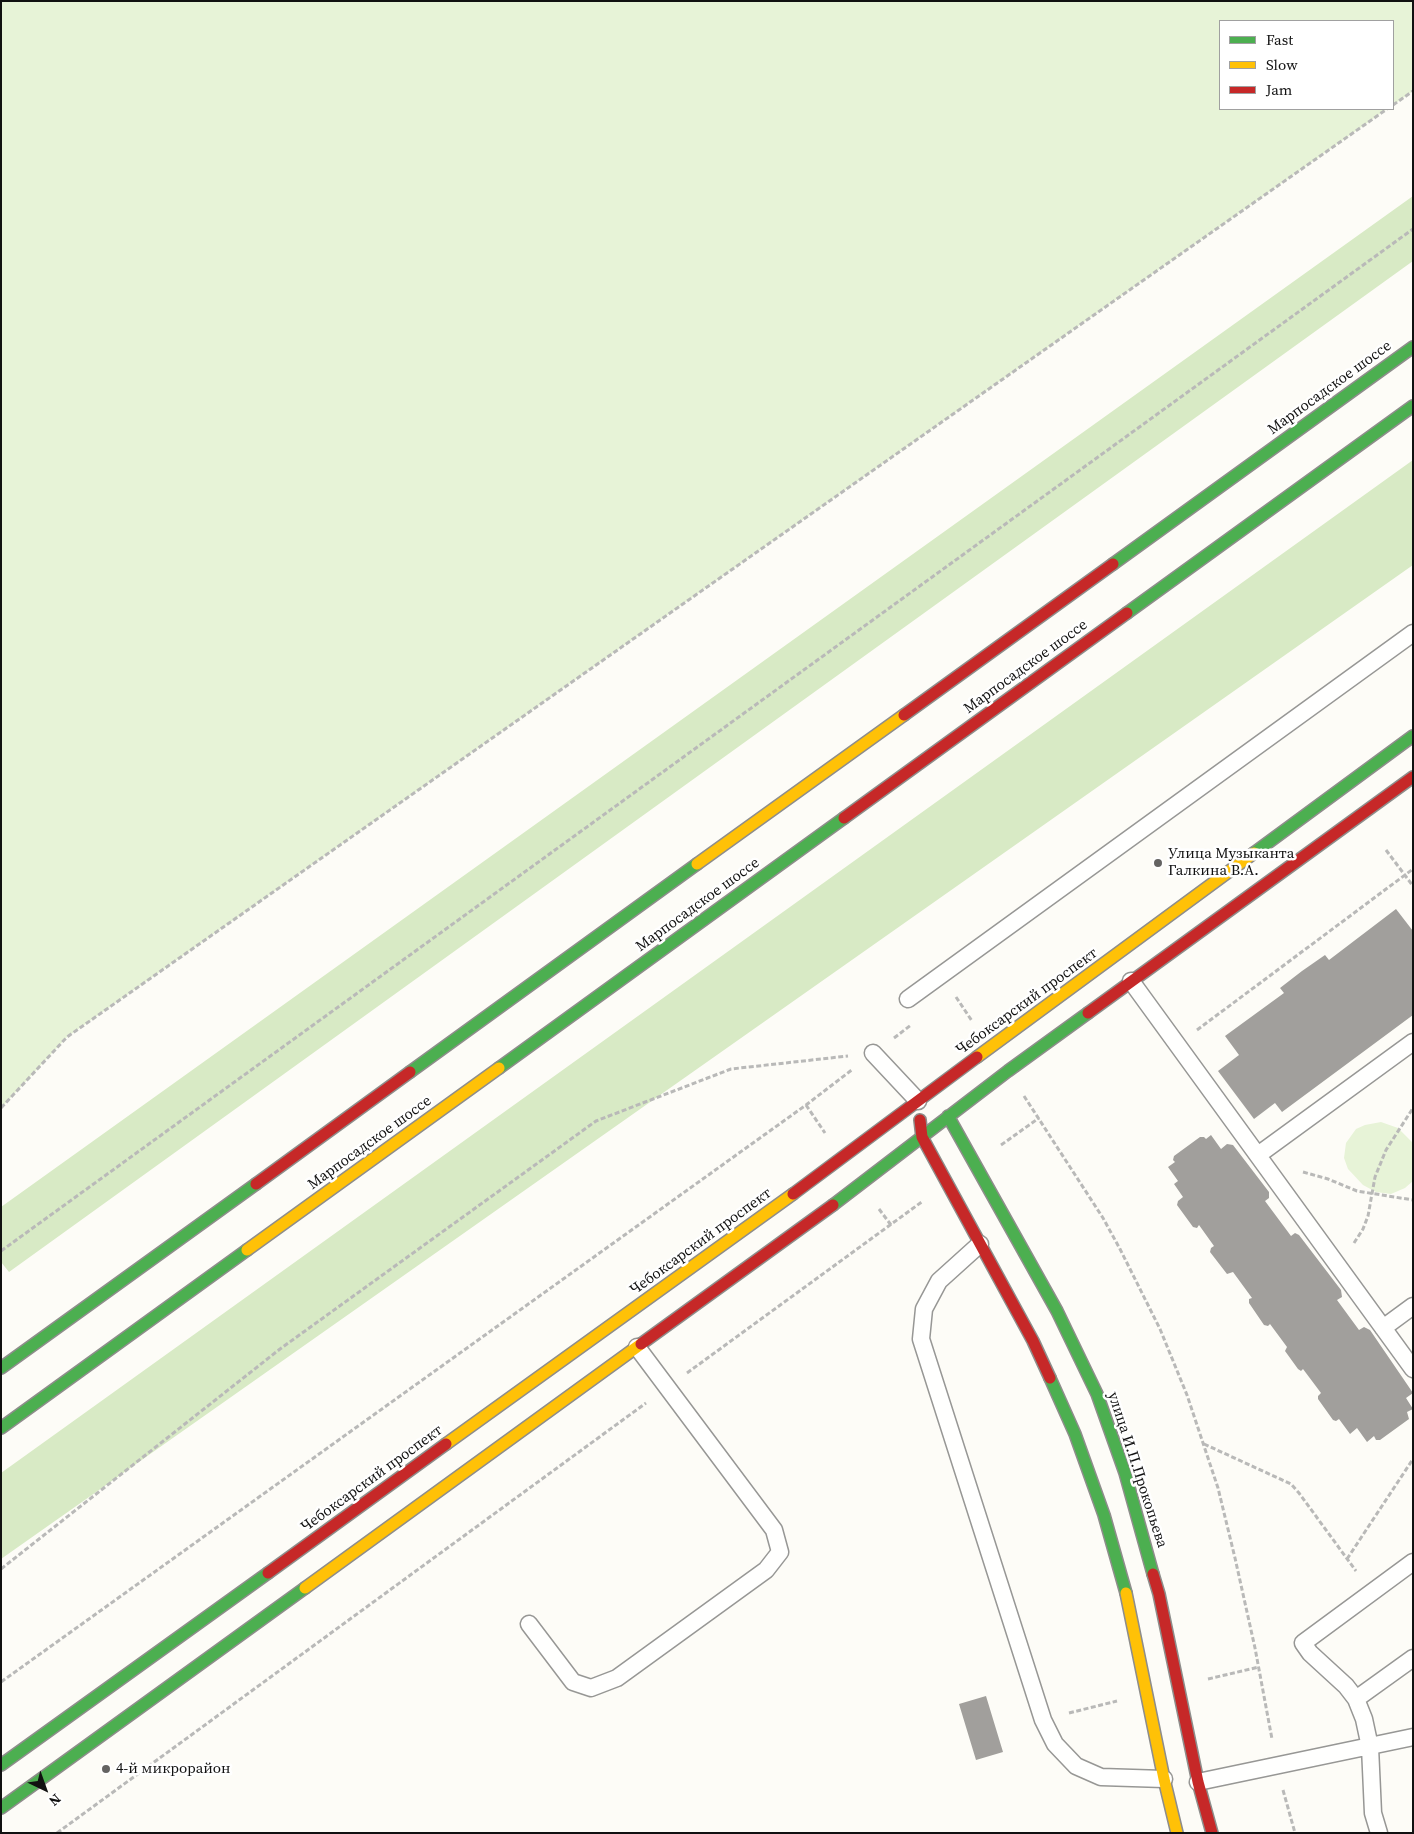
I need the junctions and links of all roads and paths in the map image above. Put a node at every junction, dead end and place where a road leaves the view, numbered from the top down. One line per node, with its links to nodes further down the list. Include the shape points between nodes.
1 (1413, 91): 2 (path)
2 (1394, 104)
3 (1386, 110): 25 (path, via 67,1037)
4 (1413, 229): 39 (path)
5 (1413, 347): 44 (street, Марпосадское шоссе)
6 (1413, 406): 48 (street, Марпосадское шоссе)
7 (1413, 633): 16 (lane)
8 (1413, 736): 23 (street, Чебоксарский проспект)
9 (1413, 777): 14 (street)
10 (1386, 850): 12 (path)
11 (1413, 869): 12 (path)
12 (1404, 875): 13 (path); 19 (path)
13 (1413, 886)
14 (1131, 981): 19 (lane); 27 (street)
15 (953, 994): 17 (path)
16 (908, 999)
17 (975, 1024)
18 (1413, 1042): 32 (lane)
19 (1177, 1044): 32 (lane)
20 (873, 1053): 23 (lane); 53 (path, via 731,1069 596,1121 280,1349)
21 (843, 1076): 24 (path)
22 (1020, 1090): 28 (path)
23 (918, 1101): 27 (street); 29 (street); 66 (street, Чебоксарский проспект)
24 (806, 1105): 30 (path); 59 (path)
25 (1, 1108)
26 (1413, 1108): 33 (path, via 1386,1150)
27 (941, 1112): 29 (street); 68 (street, улица И.П.Прокопьева, via 1057,1311 1097,1394 1125,1473 1160,1594)
28 (1039, 1118): 31 (path); 49 (path, via 1103,1218 1135,1277 1174,1364)
29 (922, 1137): 38 (street); 43 (street)
30 (828, 1138)
31 (996, 1149)
32 (1262, 1162): 33 (path); 40 (lane)
33 (1371, 1194): 35 (path); 40 (path, via 1363,1229)
34 (927, 1198): 37 (path)
35 (1413, 1200)
36 (875, 1203): 37 (path)
37 (891, 1225): 46 (path)
38 (980, 1244): 62 (lane, via 939,1281 924,1309 921,1339); 67 (street, via 1032,1341 1075,1434 1104,1515 1127,1598)
39 (1, 1251)
40 (1336, 1264): 42 (lane)
41 (1413, 1306): 42 (lane)
42 (1382, 1328): 45 (lane)
43 (637, 1347): 55 (lane, via 774,1530 780,1552 766,1570 617,1678 591,1688 573,1682); 70 (street)
44 (1, 1368)
45 (1413, 1369)
46 (682, 1377)
47 (653, 1398): 71 (path)
48 (1, 1428)
49 (1204, 1444): 51 (path, via 1291,1484); 57 (path, via 1218,1488)
50 (1413, 1459): 51 (path)
51 (1347, 1559): 54 (path)
52 (1413, 1562): 54 (lane)
53 (1, 1569)
54 (1372, 1592): 60 (lane, via 1303,1642)
55 (529, 1624)
56 (1413, 1658): 60 (lane)
57 (1259, 1667): 58 (path); 65 (path)
58 (1203, 1680)
59 (1, 1682)
60 (1356, 1699): 64 (lane)
61 (1118, 1701): 62 (path)
62 (1043, 1720): 67 (lane, via 1056,1744 1076,1766 1101,1777)
63 (1413, 1737): 64 (lane)
64 (1370, 1747): 68 (lane); 75 (lane, via 1373,1812)
65 (1274, 1748)
66 (1, 1765)
67 (1168, 1779): 72 (street)
68 (1194, 1782): 73 (street, улица И.П.Прокопьева)
69 (1282, 1787): 74 (path)
70 (1, 1808)
71 (57, 1833)
72 (1177, 1833)
73 (1212, 1833)
74 (1295, 1833)
75 (1379, 1833)

